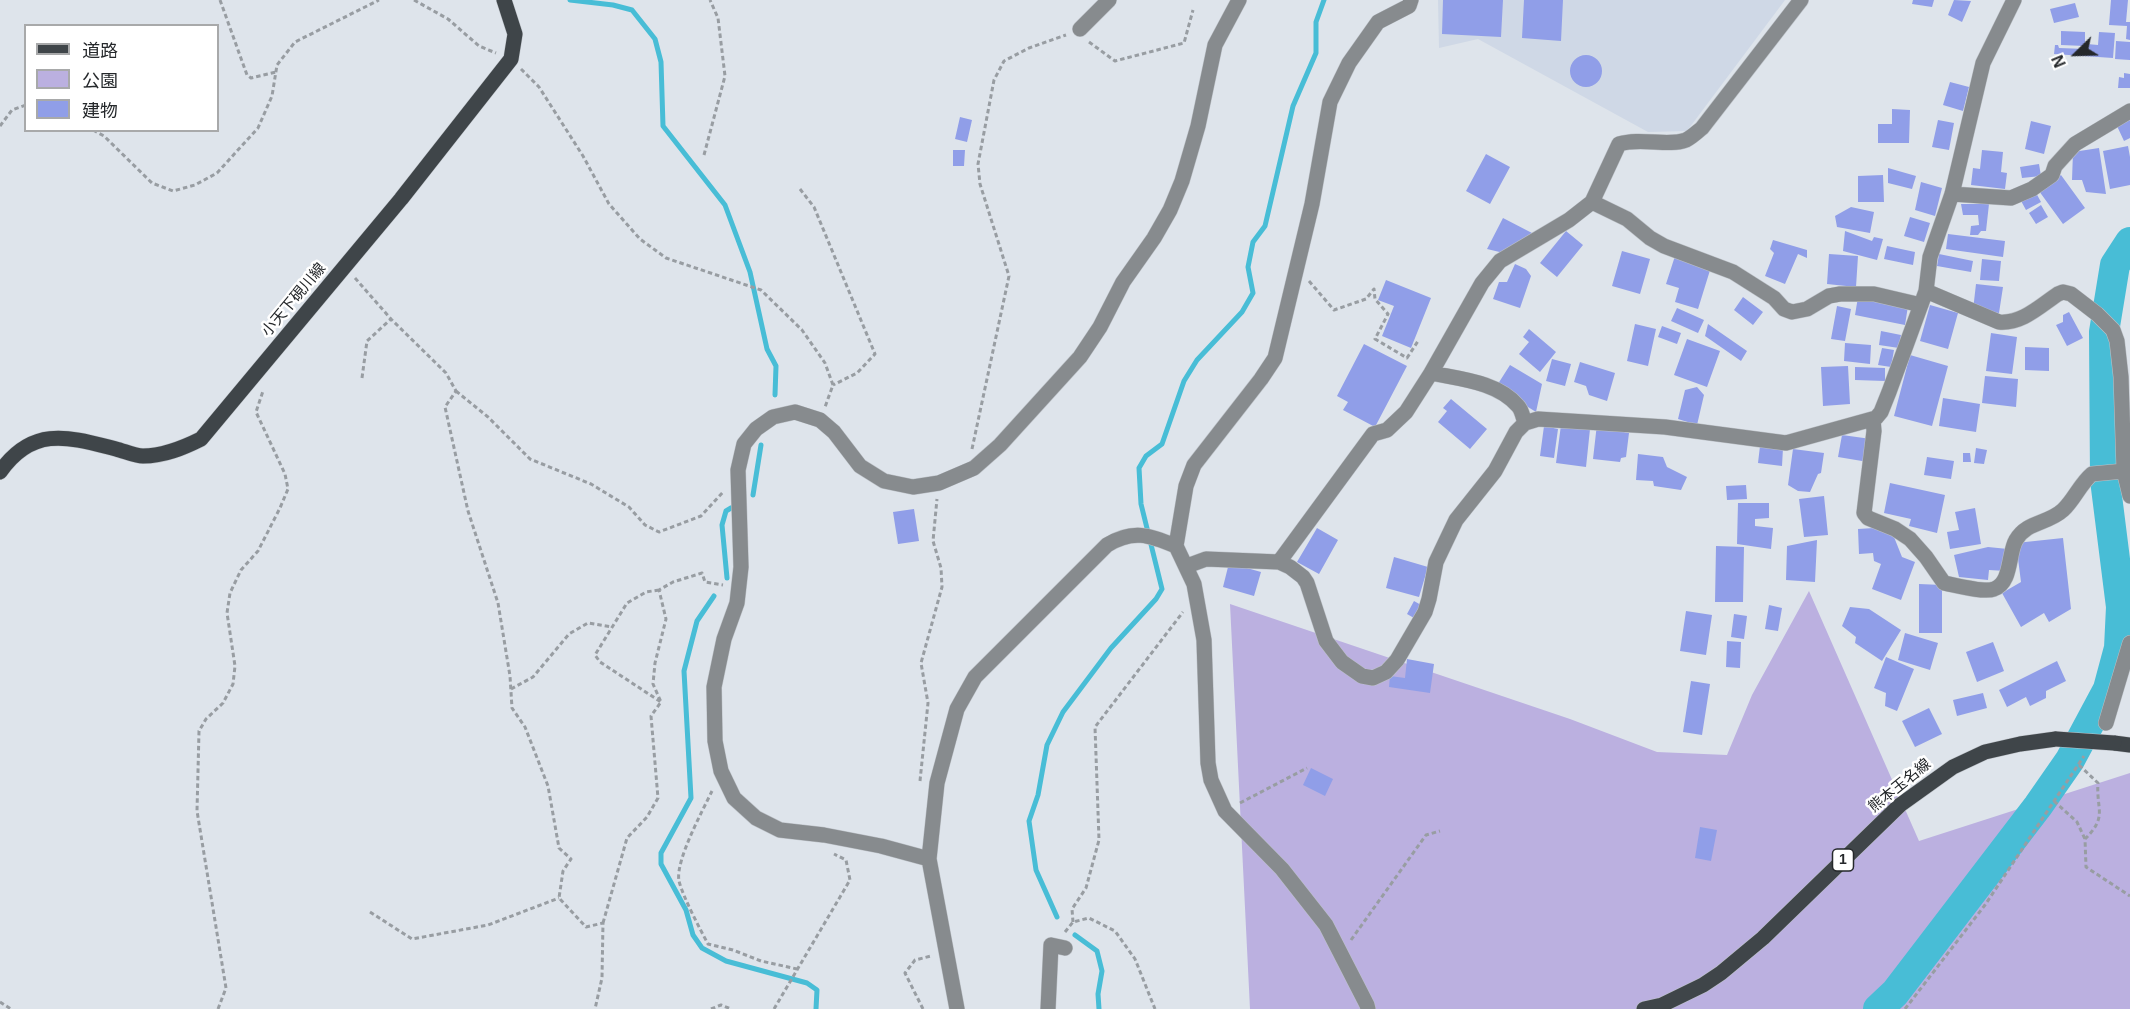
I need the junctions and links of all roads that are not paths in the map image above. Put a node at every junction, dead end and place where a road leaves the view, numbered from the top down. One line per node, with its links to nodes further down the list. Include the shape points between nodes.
1 (504, 0): 17 (main road, 小天下硯川線, via 515,34 511,59 201,439 177,451 142,456 73,438 41,438 10,458)
2 (1108, 0): 7 (street)
3 (1239, 0): 25 (street, via 1215,45 1198,126 1182,181 1165,219 1080,357 1000,445 974,468 939,483 913,486 884,481 860,466 820,420 795,412 773,417 744,444 738,476 739,588 714,687 715,741 721,771 734,798 756,818 780,830 881,846)
4 (1411, 0): 19 (street, via 1409,6 1378,21 1349,63 1330,102 1312,204 1275,358 1194,465 1186,486)
5 (1802, 0): 10 (street, via 1702,128 1679,142 1631,140 1619,144)
6 (2014, 0): 9 (street, via 1983,63)
7 (1080, 29)
8 (2130, 111): 9 (street, via 2075,144 2052,175 2032,189 2011,198)
9 (1952, 194): 11 (street, via 1930,257)
10 (1592, 202): 11 (street, via 1627,219 1664,246 1733,272 1792,312 1840,294); 12 (street, via 1500,261 1482,282)
11 (1923, 298): 13 (street, via 2006,323 2023,318 2058,294 2071,294 2113,330); 14 (street, via 1881,412)
12 (1431, 373): 15 (street, via 1503,393 1519,407); 20 (street, via 1406,412 1387,430 1373,434)
13 (2126, 377): 16 (street)
14 (1873, 419): 15 (street, via 1786,443 1665,427 1538,419); 16 (street, via 1863,513 1910,539 1944,583 1990,590 1999,587 2022,532 2062,511 2089,476)
15 (1525, 423): 20 (street, via 1495,471 1456,520 1436,562 1425,612 1386,672 1373,678 1362,676 1342,662 1326,641 1303,577)
16 (2120, 471): 18 (street)
17 (0, 472)
18 (2130, 496)
19 (1176, 546): 21 (street); 25 (street, via 1149,536 1122,536 1107,545 975,677 957,709 937,783)
20 (1279, 562): 21 (street, via 1206,559)
21 (1187, 566): 29 (street, via 1204,640 1211,780 1225,811 1282,869 1326,925)
22 (2130, 643): 23 (street)
23 (2106, 723)
24 (2130, 745): 30 (main road, 熊本玉名線 / 1, bridge, via 2056,739 1985,752 1953,767 1900,805 1763,938 1721,973 1662,1005)
25 (929, 859): 27 (street)
26 (1065, 948): 28 (street, via 1051,945)
27 (957, 1009)
28 (1048, 1009)
29 (1368, 1009)
30 (1644, 1009)

